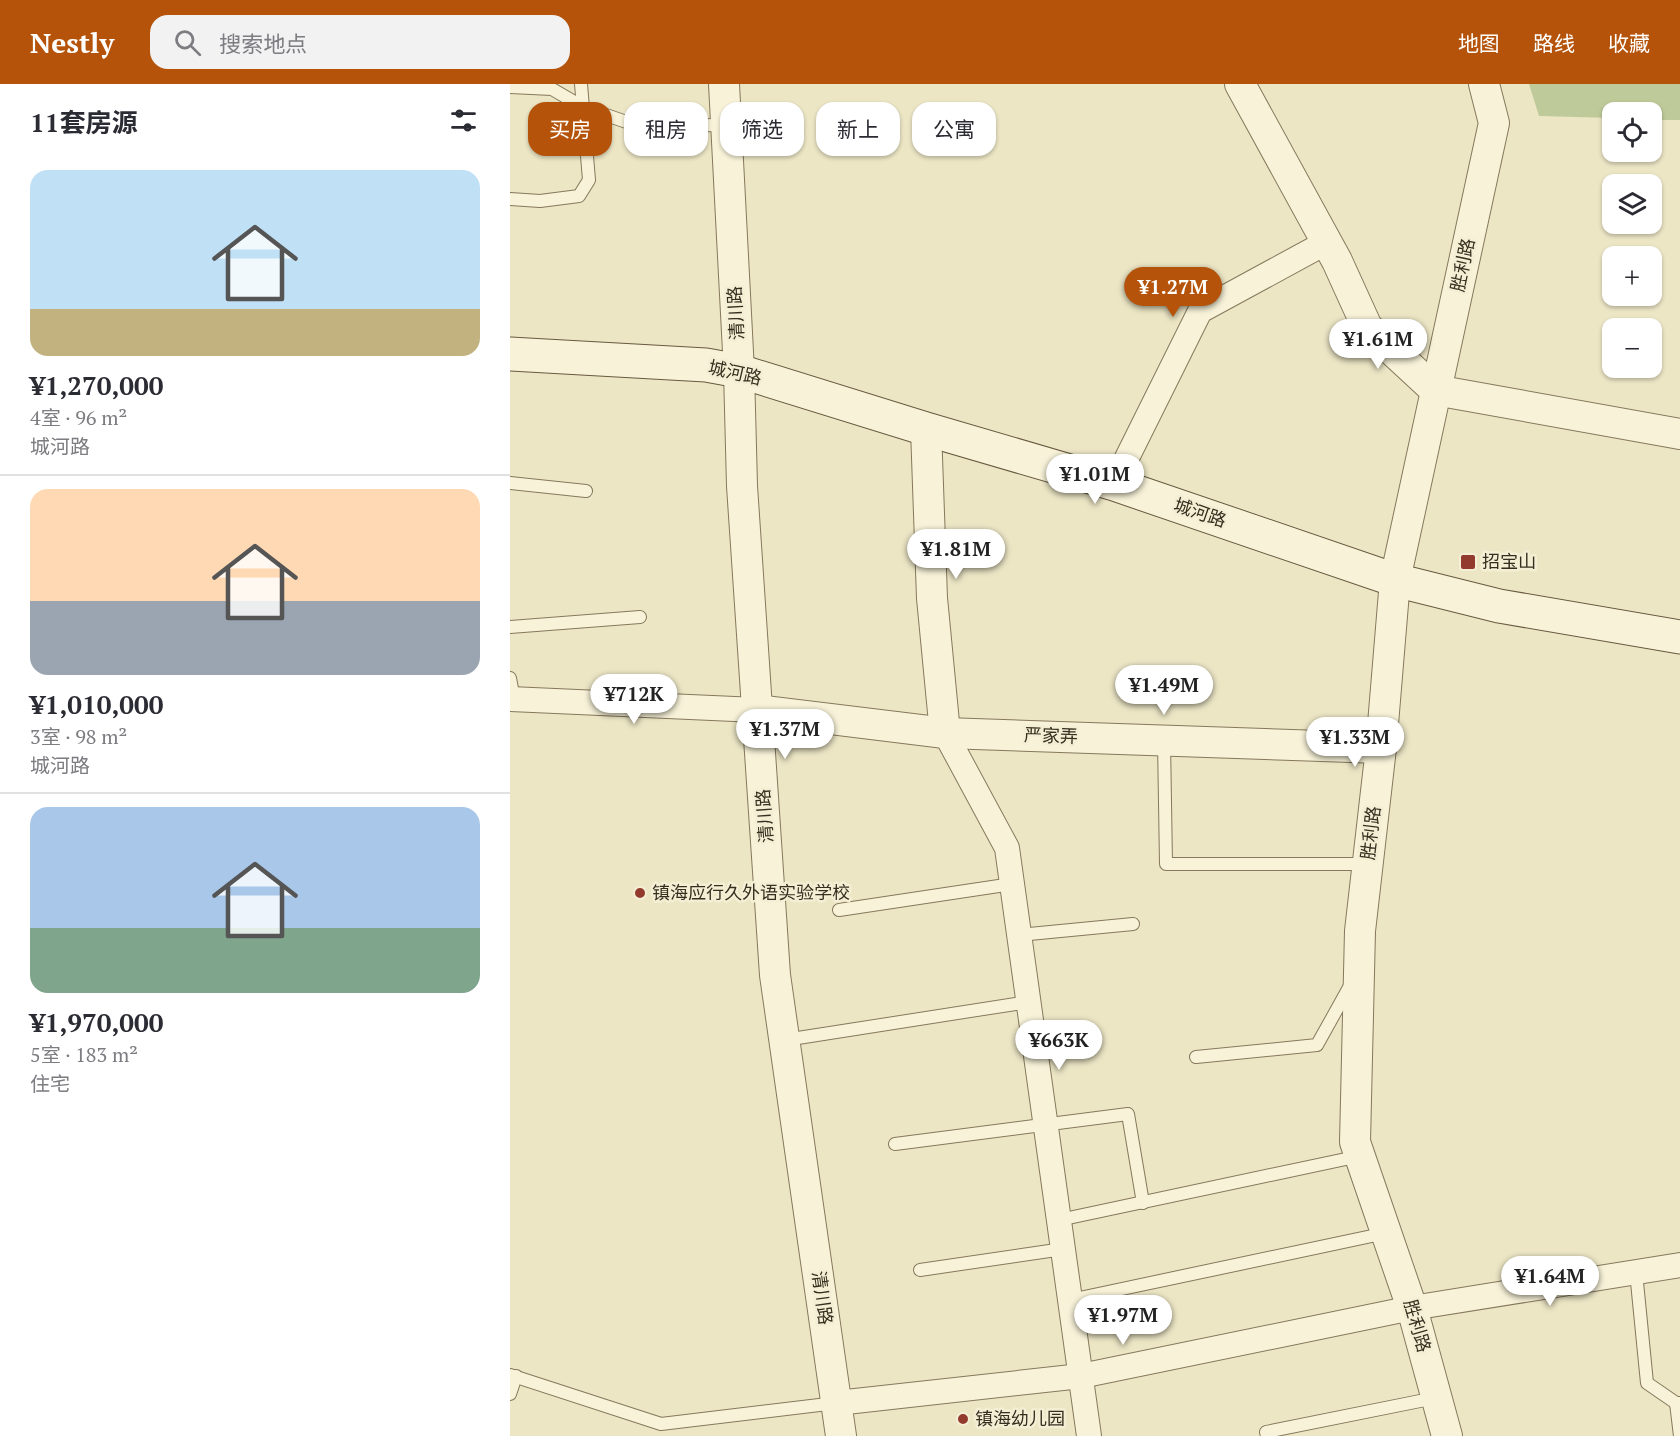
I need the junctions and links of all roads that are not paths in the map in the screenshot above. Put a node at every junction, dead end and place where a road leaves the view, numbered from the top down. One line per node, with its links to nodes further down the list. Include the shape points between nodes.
1 (582, 84): 7 (lane)
2 (724, 84): 8 (street, 清川路)
3 (1240, 84): 14 (street)
4 (1484, 84): 17 (street, 胜利路, via 1494,123)
5 (510, 87): 6 (lane, via 552,89)
6 (574, 102)
7 (583, 102)
8 (725, 102)
9 (612, 117): 10 (lane, via 638,126)
10 (720, 125)
11 (587, 156): 13 (lane, via 589,180 579,196 540,201)
12 (728, 156): 16 (street, 清川路)
13 (510, 199)
14 (1327, 242): 17 (street, via 1367,327); 21 (street, via 1200,311)
15 (510, 354): 16 (main road, 城河路, via 706,365)
16 (739, 371): 18 (main road, 城河路); 28 (street, 清川路, via 741,486)
17 (1435, 390): 19 (street); 23 (street, 胜利路)
18 (926, 429): 21 (main road, 城河路); 29 (street, via 933,598)
19 (1680, 434)
20 (510, 483): 22 (lane)
21 (1114, 484): 23 (main road, 城河路)
22 (586, 491)
23 (1395, 580): 26 (main road, 城河路, via 1499,606); 31 (street, 胜利路)
24 (640, 617): 25 (lane)
25 (510, 627)
26 (1680, 637)
27 (511, 692): 28 (street)
28 (757, 710): 29 (street, 严家弄); 39 (street, 清川路, via 776,975)
29 (945, 733): 30 (street, 严家弄); 33 (street, via 1007,848)
30 (1164, 740): 31 (street, 严家弄); 32 (lane, via 1166,864)
31 (1382, 748): 32 (street, 胜利路)
32 (1368, 864): 37 (street, 胜利路)
33 (1012, 884): 34 (lane); 36 (street)
34 (839, 909)
35 (1133, 924): 36 (lane)
36 (1019, 935): 38 (street)
37 (1359, 970): 40 (lane, via 1317,1045); 43 (street, 胜利路, via 1355,1142)
38 (1028, 1002): 39 (lane); 41 (street)
39 (785, 1040): 57 (street, 清川路)
40 (1196, 1057)
41 (1046, 1125): 42 (lane); 44 (lane, via 1128,1114); 45 (street)
42 (895, 1144)
43 (1360, 1156): 44 (lane); 46 (street, 胜利路)
44 (1143, 1203): 45 (lane)
45 (1059, 1220): 47 (street)
46 (1386, 1233): 51 (lane); 52 (street, 胜利路)
47 (1063, 1249): 49 (lane); 51 (street)
48 (1680, 1265): 50 (street)
49 (920, 1270)
50 (1636, 1272): 52 (street); 58 (lane, via 1647,1383)
51 (1070, 1300): 54 (street)
52 (1412, 1308): 54 (street); 56 (street, 胜利路)
53 (513, 1375): 55 (lane); 57 (lane, via 661,1424)
54 (1081, 1376): 57 (street); 60 (street)
55 (510, 1394)
56 (1436, 1397): 61 (lane, via 1266,1432); 62 (street, 胜利路)
57 (837, 1403): 59 (street, 清川路)
58 (1678, 1403): 63 (lane)
59 (842, 1436)
60 (1089, 1436)
61 (1267, 1436)
62 (1447, 1436)
63 (1680, 1436)

